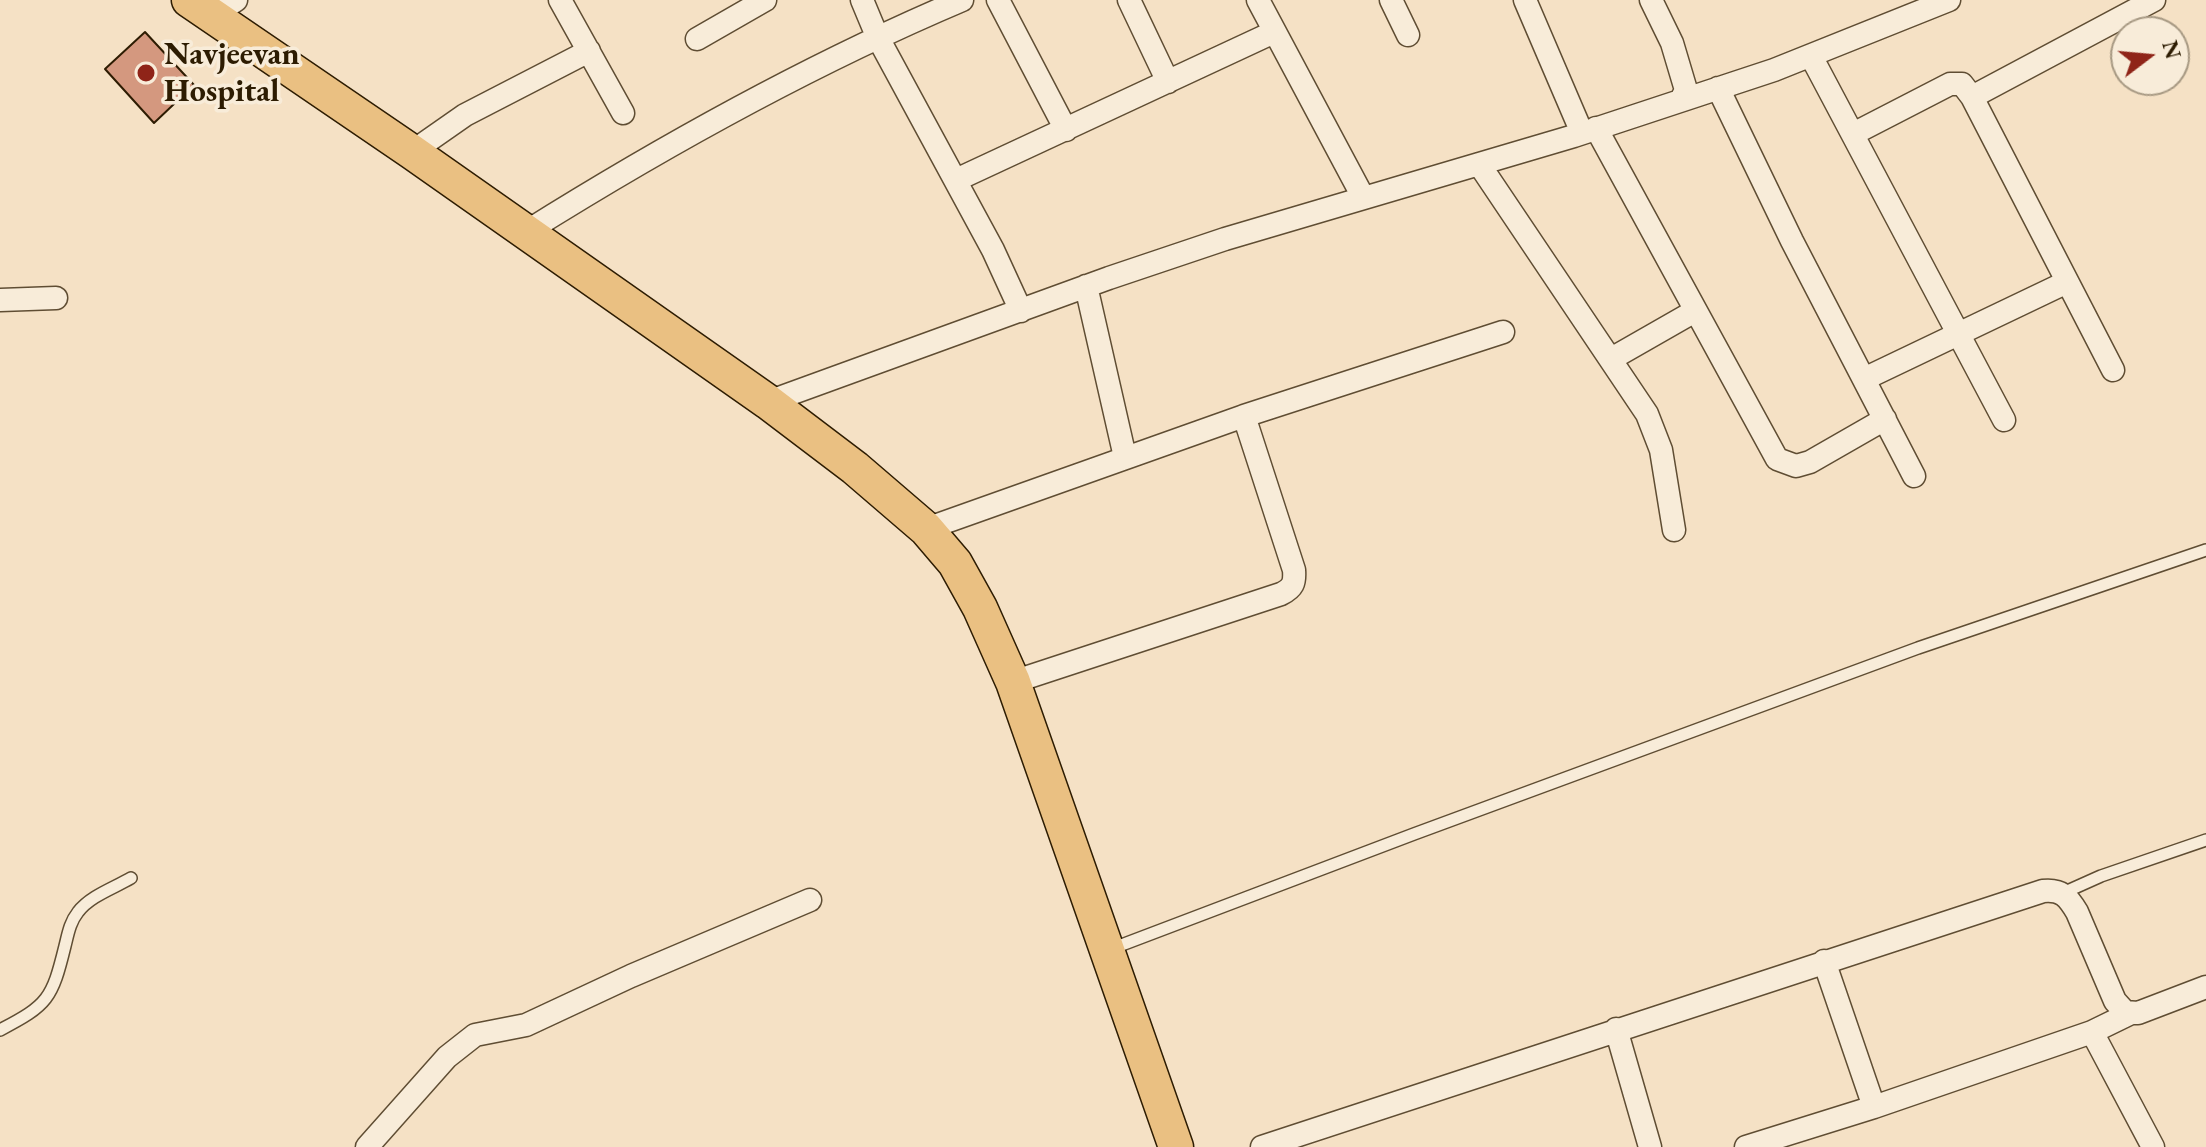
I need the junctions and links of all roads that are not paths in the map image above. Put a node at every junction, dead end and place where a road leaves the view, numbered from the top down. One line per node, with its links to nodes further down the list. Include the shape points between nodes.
1 (560, 0): 18 (street)
2 (765, 0): 17 (street)
3 (862, 0): 16 (street)
4 (962, 0): 16 (street)
5 (998, 0): 25 (street)
6 (1129, 0): 20 (street)
7 (1258, 0): 14 (street)
8 (1525, 0): 26 (street)
9 (1651, 0): 23 (street, via 1672,43 1686,90)
10 (1949, 0): 19 (street)
11 (2154, 0): 22 (street)
12 (1394, 1): 15 (street)
13 (213, 5): 28 (main road)
14 (1274, 32): 20 (street); 31 (street)
15 (1408, 35)
16 (877, 36): 30 (street); 32 (street, via 658,153)
17 (697, 39)
18 (589, 51): 24 (street); 28 (street, via 465,115)
19 (1811, 56): 21 (street); 27 (street)
20 (1168, 82): 25 (street)
21 (1718, 88): 23 (street); 43 (street)
22 (1972, 97): 27 (street, via 1962,84 1954,83); 33 (street)
23 (1681, 100): 26 (street)
24 (623, 113)
25 (1066, 130): 30 (street)
26 (1589, 131): 29 (street); 38 (street)
27 (1853, 134): 40 (street)
28 (412, 152): 32 (main road)
29 (1479, 164): 31 (street); 41 (street)
30 (956, 180): 37 (street)
31 (1363, 197): 34 (street)
32 (526, 232): 44 (main road)
33 (2067, 282): 40 (street); 42 (street)
34 (1086, 286): 37 (street); 48 (street)
35 (56, 298): 36 (street)
36 (0, 300)
37 (1021, 311): 44 (street)
38 (1695, 311): 41 (street); 46 (street, via 1769,448 1785,464 1810,462)
39 (1503, 332): 45 (street)
40 (1959, 333): 43 (street); 47 (street)
41 (1611, 359): 51 (street, via 1655,431)
42 (2113, 370)
43 (1864, 379): 46 (street)
44 (768, 402): 50 (main road)
45 (1244, 416): 48 (street); 53 (street, via 1294,570 1291,589)
46 (1885, 419): 49 (street)
47 (2004, 420)
48 (1125, 457): 50 (street)
49 (1914, 476)
50 (926, 529): 53 (main road, via 955,563)
51 (1674, 530)
52 (2206, 550): 58 (lane, via 1918,648)
53 (1013, 682): 58 (main road)
54 (2206, 840): 56 (lane)
55 (131, 878): 63 (lane, via 82,907 70,927 47,1000)
56 (2063, 893): 59 (street, via 2043,891); 61 (street, via 2077,912 2120,1009)
57 (810, 900): 66 (street, via 526,1025 475,1035 447,1057)
58 (1107, 951): 67 (main road)
59 (1824, 961): 62 (street); 65 (street)
60 (2206, 987): 61 (street)
61 (2131, 1013): 64 (street)
62 (1616, 1029): 68 (street); 69 (street)
63 (0, 1030)
64 (2092, 1032): 65 (street); 71 (street)
65 (1874, 1107): 70 (street)
66 (367, 1147)
67 (1176, 1147)
68 (1262, 1147)
69 (1650, 1147)
70 (1746, 1147)
71 (2153, 1147)

